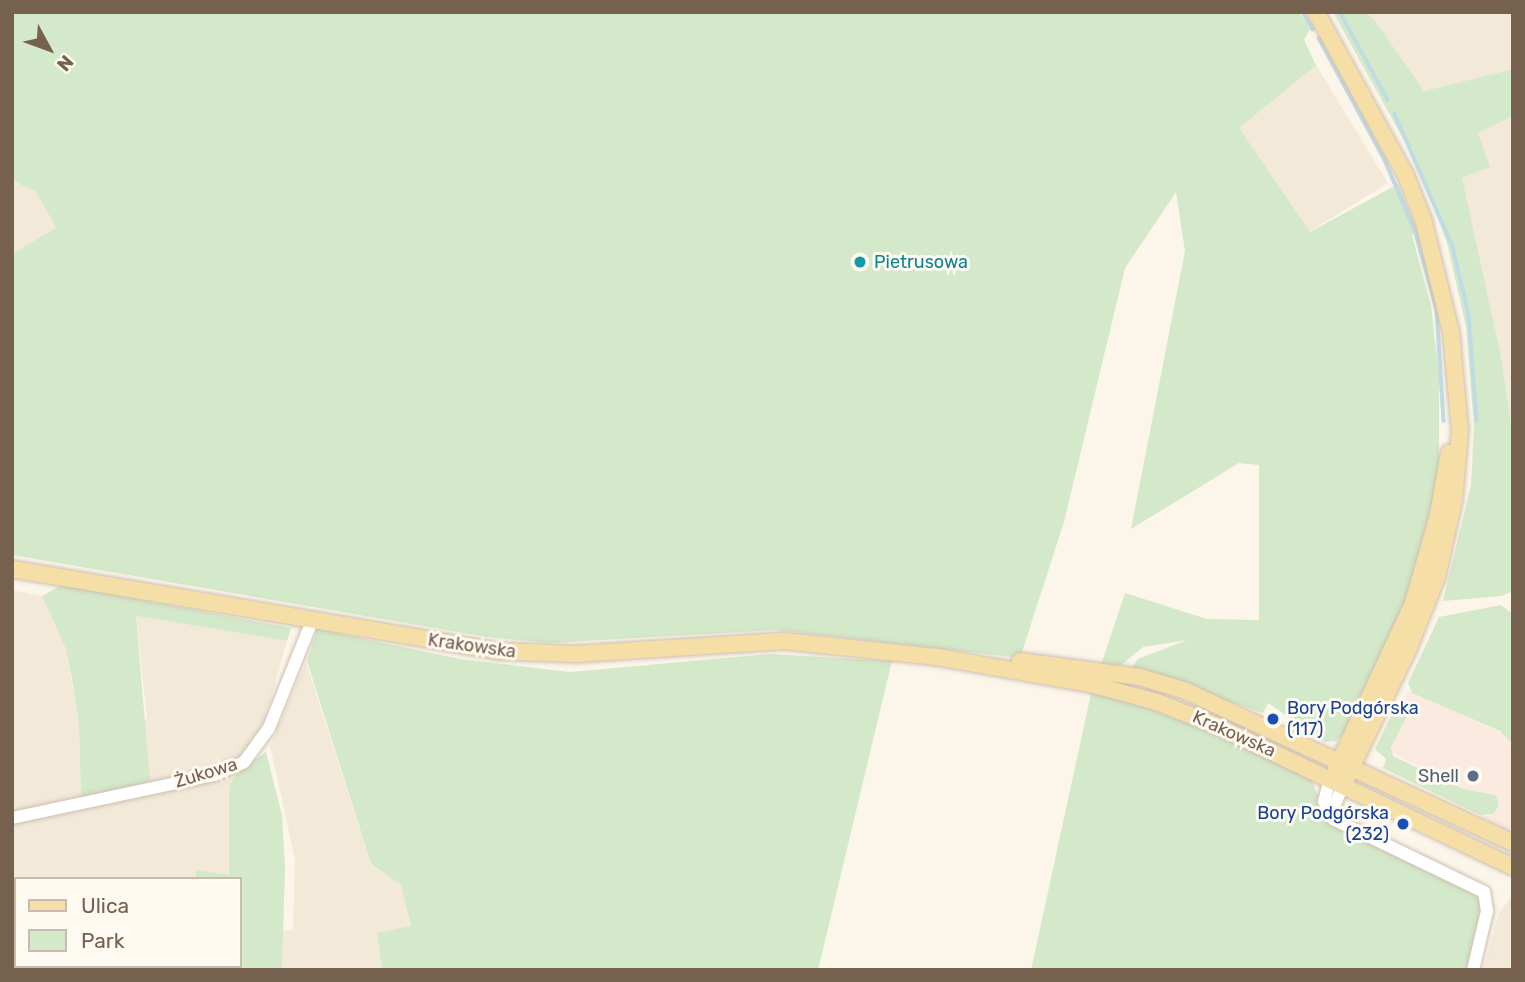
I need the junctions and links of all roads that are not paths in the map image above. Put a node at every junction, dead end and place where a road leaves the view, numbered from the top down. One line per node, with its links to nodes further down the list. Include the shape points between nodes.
1 (1316, 12): 2 (main road, via 1406,176 1423,219 1445,295)
2 (1457, 395): 6 (main road, via 1458,466 1441,564); 7 (main road, via 1442,498 1413,603)
3 (12, 569): 4 (main road, Krakowska)
4 (312, 621): 5 (main road, Krakowska, via 522,654 752,640); 10 (street, Żukowa, via 269,729 244,762 214,775)
5 (937, 657): 7 (main road, Krakowska, via 1035,663 1159,682 1214,702); 9 (main road, Krakowska, via 1101,686 1157,702)
6 (1363, 745): 7 (main road); 8 (main road)
7 (1346, 764): 8 (main road, Krakowska); 9 (main road)
8 (1381, 780): 11 (main road, Krakowska)
9 (1337, 782): 12 (main road, Krakowska); 13 (street, via 1331,816 1484,892 1487,911)
10 (12, 818)
11 (1513, 843)
12 (1513, 867)
13 (1473, 970)

